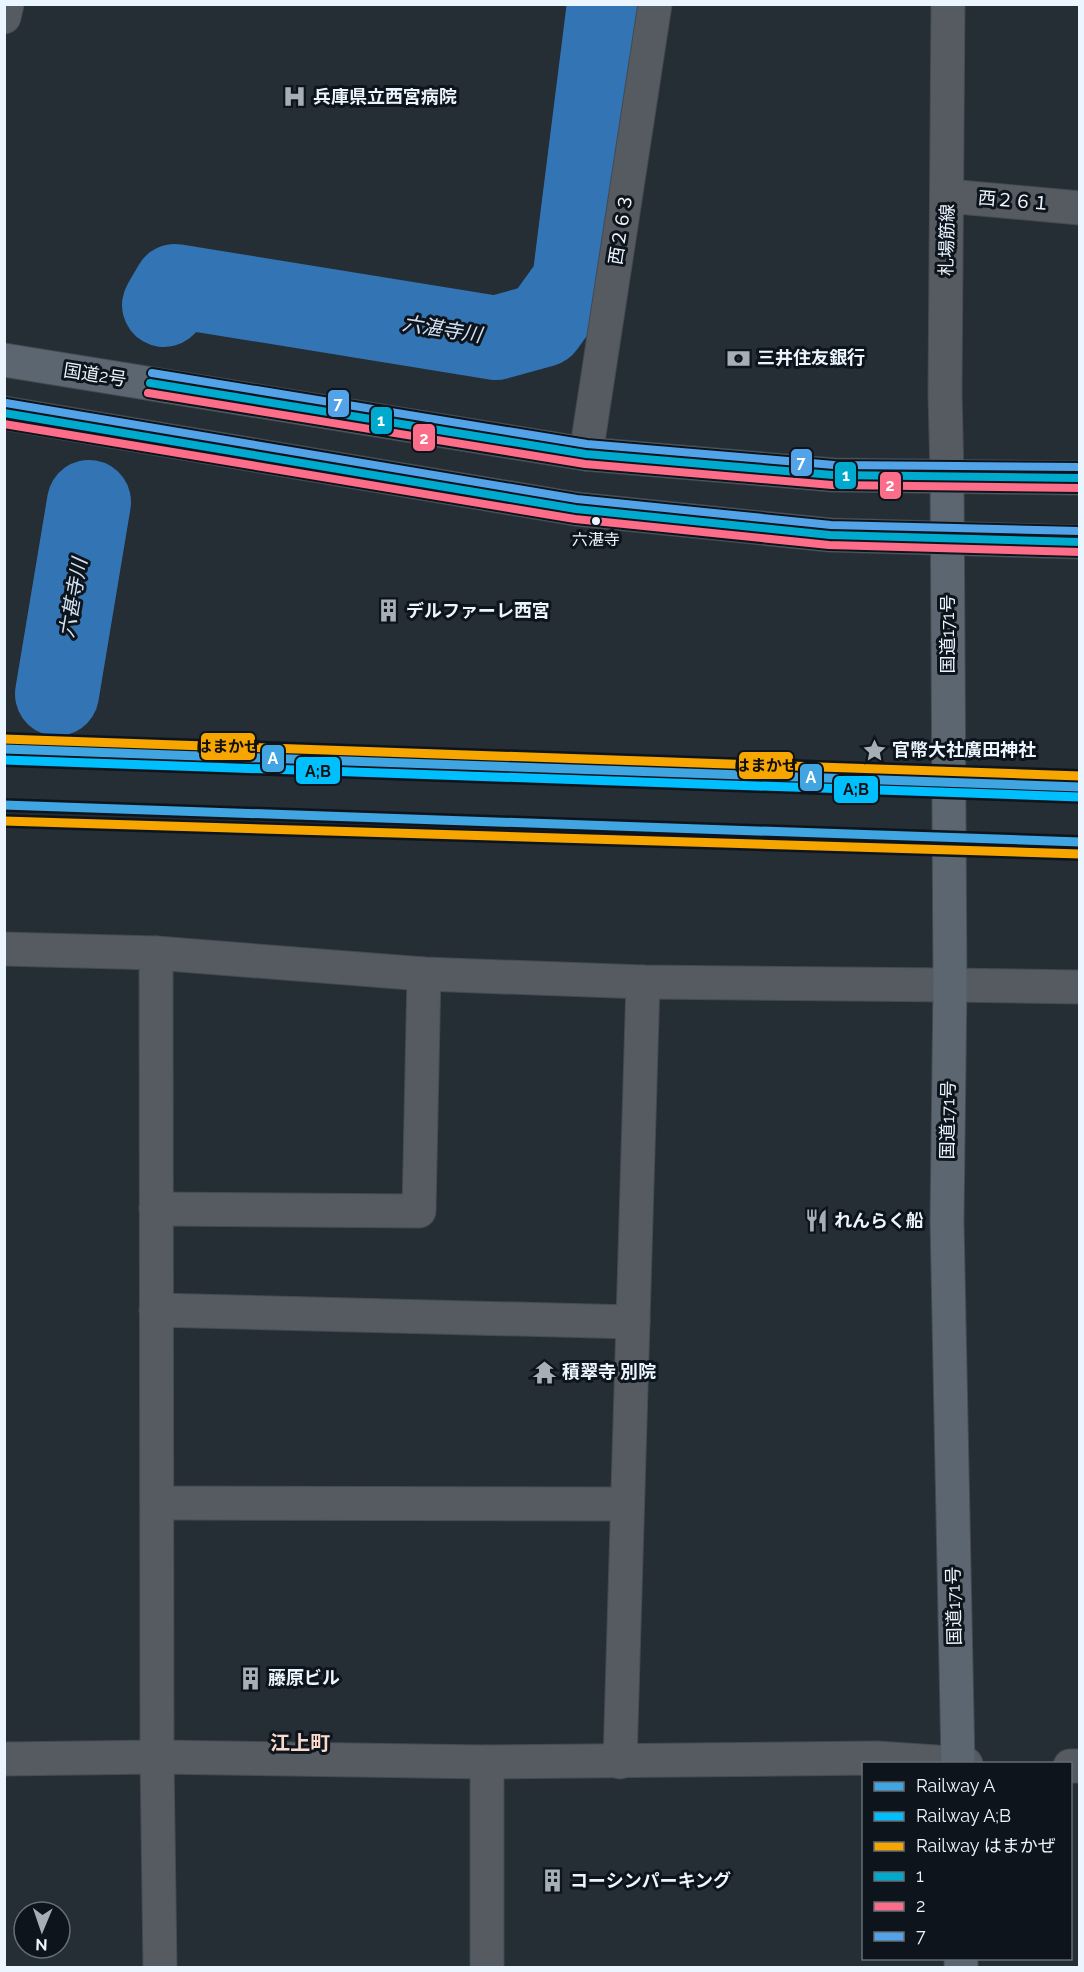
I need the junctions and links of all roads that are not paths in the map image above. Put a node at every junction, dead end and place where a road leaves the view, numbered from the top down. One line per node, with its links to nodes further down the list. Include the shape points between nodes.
1 (7, 4): 4 (street)
2 (655, 4): 9 (street, 西２６３)
3 (948, 4): 5 (street, 札場筋線)
4 (4, 17)
5 (948, 196): 6 (street, 西２６１); 10 (street, 札場筋線)
6 (1080, 207)
7 (4, 360): 9 (highway, 国道2号)
8 (4, 413): 12 (highway, via 576,509 830,535)
9 (586, 454): 10 (highway, 国道2号, via 832,475)
10 (947, 476): 11 (highway, 国道2号); 12 (highway, 国道171号)
11 (1080, 478)
12 (947, 539): 13 (highway); 18 (highway, 国道171号)
13 (1080, 542)
14 (4, 949): 15 (street)
15 (156, 953): 16 (street); 20 (street)
16 (424, 974): 17 (street); 20 (street, via 419,1211)
17 (643, 982): 18 (street); 22 (street)
18 (950, 985): 19 (street); 30 (highway, 国道171号, via 947,1221)
19 (1080, 987)
20 (156, 1209): 21 (street)
21 (156, 1310): 22 (street); 23 (street)
22 (633, 1322): 24 (street)
23 (157, 1503): 24 (street); 25 (street)
24 (627, 1504): 28 (street)
25 (157, 1757): 26 (street); 27 (street); 31 (street)
26 (4, 1759)
27 (487, 1762): 28 (street); 32 (street)
28 (620, 1762): 29 (street, via 877,1758)
29 (942, 1762)
30 (958, 1762)
31 (160, 1968)
32 (487, 1968)

